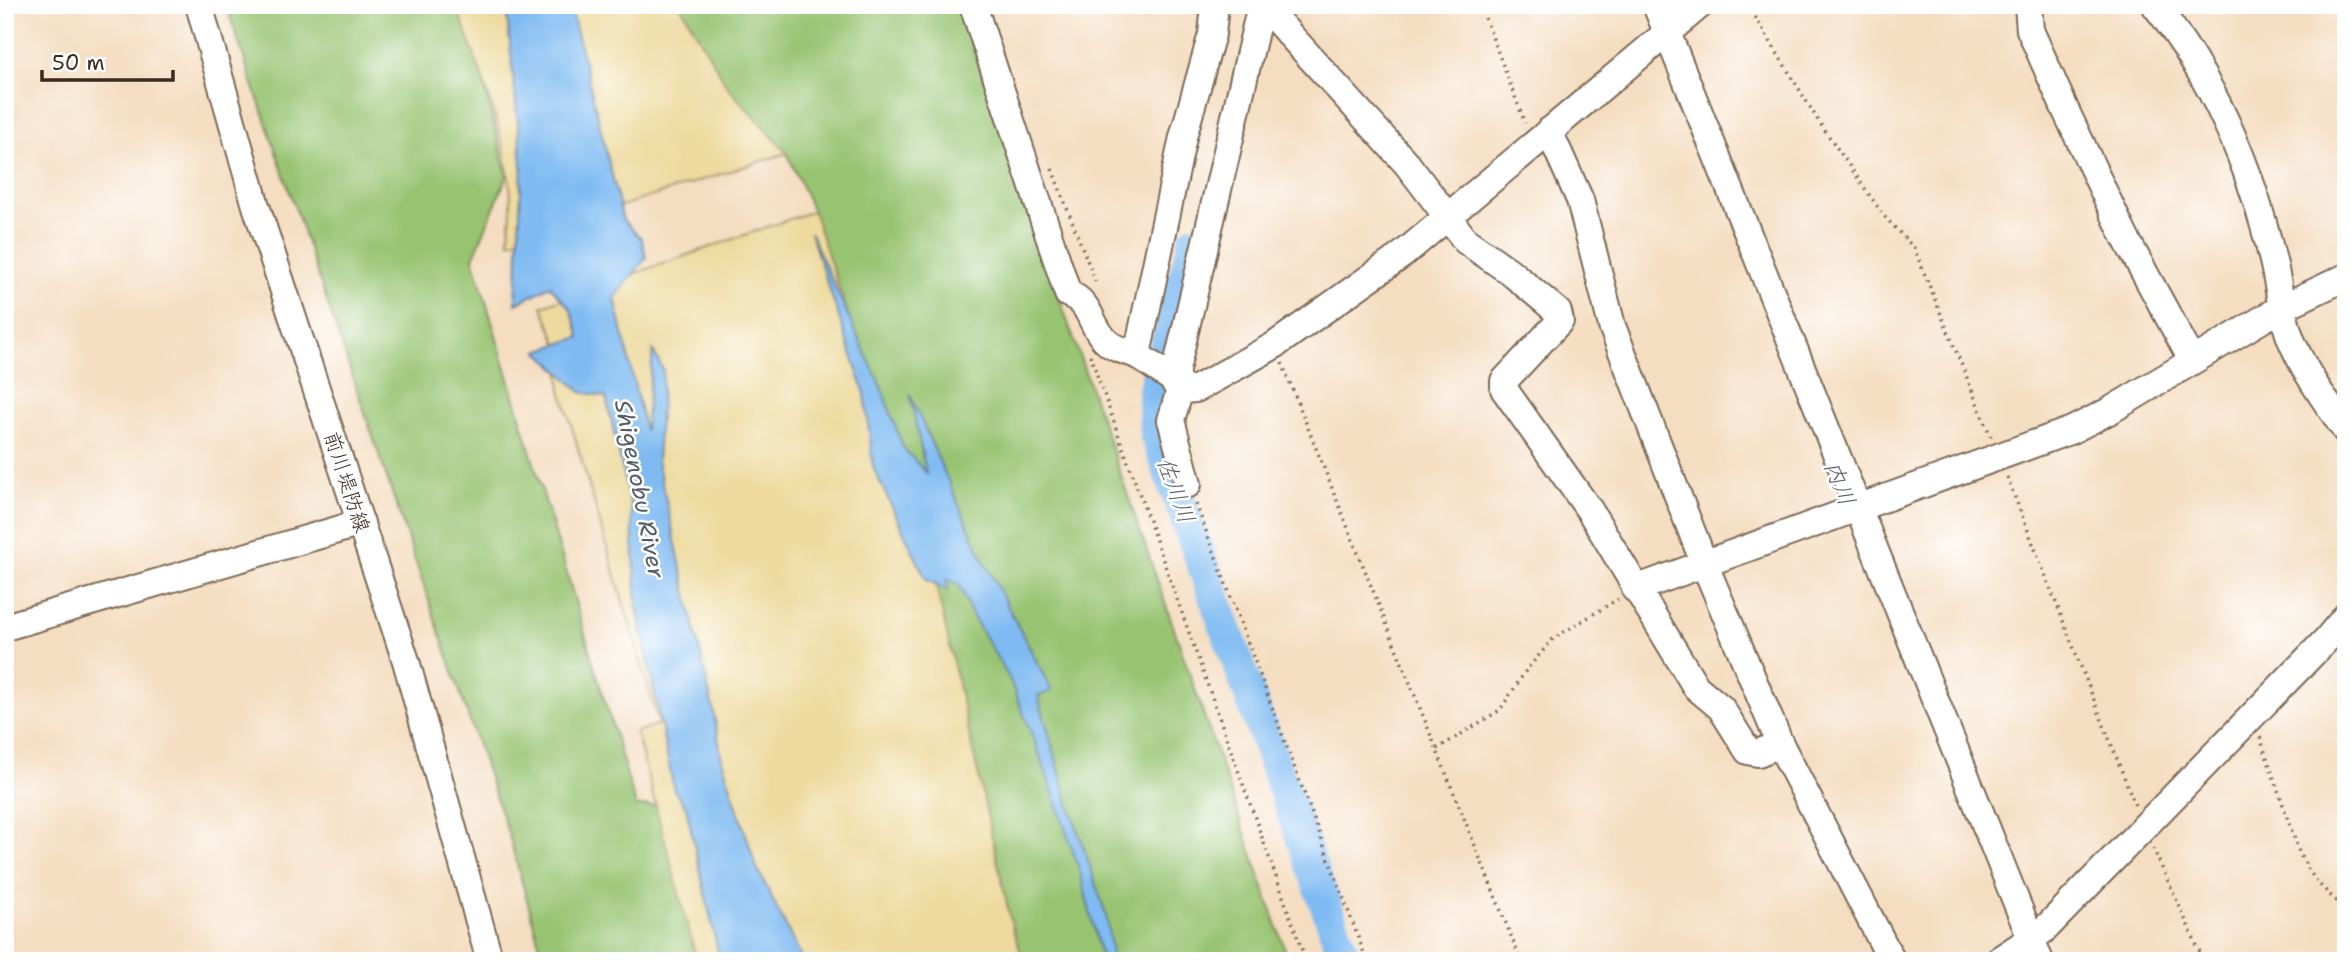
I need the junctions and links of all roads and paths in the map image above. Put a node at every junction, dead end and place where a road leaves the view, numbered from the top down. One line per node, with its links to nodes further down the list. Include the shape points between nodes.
1 (199, 5): 27 (street, 前川堤防線, via 256,206)
2 (974, 5): 20 (street, via 1068,294 1078,297 1087,308 1105,340)
3 (1215, 5): 20 (street, via 1212,34 1182,137)
4 (1480, 5): 12 (path)
5 (1656, 5): 11 (street)
6 (1700, 5): 11 (street)
7 (1748, 5): 24 (path, via 1819,122 1884,216 1914,248)
8 (2028, 5): 21 (street, via 2030,30 2065,109 2125,237)
9 (2155, 5): 17 (street, via 2203,73 2238,146 2274,262)
10 (1261, 7): 14 (street, via 1407,164); 22 (street)
11 (1667, 33): 12 (street); 26 (street)
12 (1541, 137): 14 (street); 28 (street, via 1580,200 1612,326)
13 (1049, 163): 16 (path)
14 (1448, 218): 18 (street); 29 (street, via 1466,241 1558,312 1560,321 1504,381 1504,389 1590,511)
15 (2346, 277): 17 (street)
16 (1099, 290)
17 (2281, 308): 21 (street); 23 (street, via 2292,343)
18 (1275, 345): 22 (street, via 1196,388); 34 (path)
19 (1086, 346): 39 (path)
20 (1141, 356): 22 (street)
21 (2192, 360): 24 (street, via 2072,430)
22 (1176, 384): 25 (street, via 1171,420)
23 (2346, 432)
24 (1999, 457): 26 (street); 35 (path)
25 (1188, 484): 40 (path)
26 (1856, 509): 28 (street); 37 (street)
27 (361, 523): 31 (street); 38 (street, 前川堤防線)
28 (1704, 563): 29 (street); 33 (street)
29 (1635, 589): 33 (street, via 1692,681 1721,708 1748,751 1758,753); 34 (path, via 1553,639 1500,710)
30 (2346, 616): 32 (street)
31 (5, 627)
32 (2252, 714): 35 (street); 36 (path, via 2300,855 2315,880)
33 (1780, 744): 42 (street)
34 (1437, 749): 41 (path)
35 (2144, 828): 37 (street, via 2044,930); 44 (path)
36 (2346, 911)
37 (2035, 951): 43 (street)
38 (490, 961)
39 (1306, 961)
40 (1367, 961)
41 (1521, 961)
42 (1892, 961)
43 (1997, 961)
44 (2204, 961)

